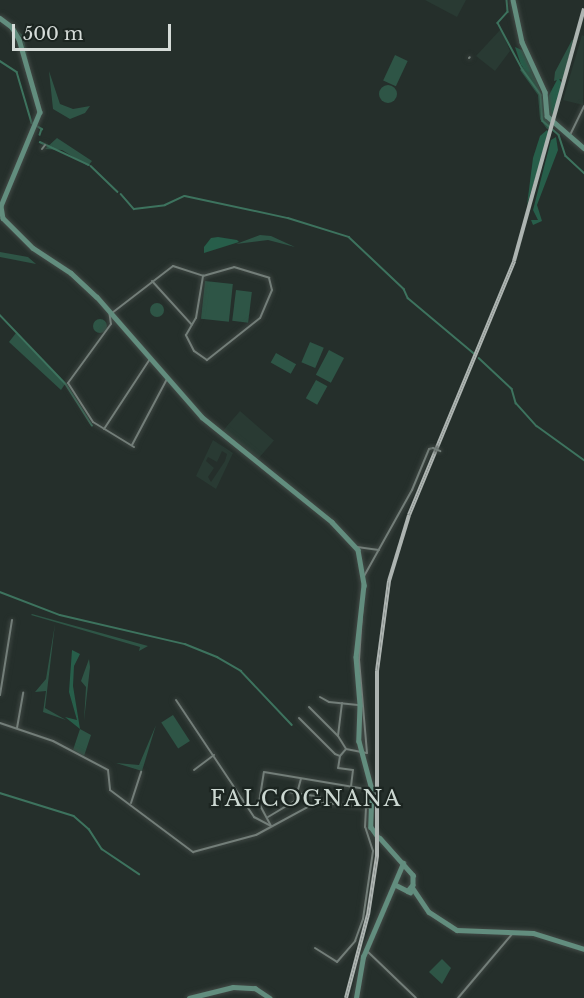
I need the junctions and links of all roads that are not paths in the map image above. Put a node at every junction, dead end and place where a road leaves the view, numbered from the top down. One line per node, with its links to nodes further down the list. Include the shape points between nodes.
1 (513, 0): 4 (main road, via 522,42 545,94 547,116)
2 (0, 18): 8 (main road, via 19,39 39,106 37,126 1,206)
3 (584, 106): 4 (street)
4 (571, 133): 6 (main road)
5 (45, 145): 7 (street)
6 (584, 148)
7 (42, 149)
8 (7, 223): 9 (main road); 12 (main road, via 35,250 75,276)
9 (0, 224)
10 (203, 276): 11 (street, via 177,266 169,267); 13 (street); 13 (street, via 234,267 267,277 273,288 260,318 207,360 188,341 187,333)
11 (152, 281): 12 (street); 13 (street)
12 (110, 312): 14 (main road); 16 (street, via 111,324 68,382 90,419)
13 (193, 326)
14 (150, 359): 15 (main road); 16 (street)
15 (168, 376): 16 (street, via 133,446); 18 (main road, via 202,417)
16 (104, 429)
17 (440, 451): 19 (street, bridge, via 433,448)
18 (357, 547): 19 (street); 20 (main road)
19 (379, 550): 20 (street)
20 (363, 578): 34 (main road, via 356,660)
21 (12, 620): 23 (street)
22 (23, 693): 31 (street)
23 (0, 695)
24 (320, 697): 26 (street)
25 (176, 700): 35 (street)
26 (342, 703): 27 (street); 32 (street)
27 (358, 705)
28 (309, 707): 32 (street)
29 (299, 718): 36 (street)
30 (0, 723): 31 (street)
31 (17, 728): 45 (street, via 53,741 108,770 108,788)
32 (338, 736): 33 (street)
33 (346, 748): 34 (street); 36 (street)
34 (361, 753): 41 (main road)
35 (214, 755): 37 (street); 48 (street, via 254,817)
36 (340, 756): 40 (street, via 338,768 353,770)
37 (194, 770)
38 (141, 772): 45 (street)
39 (301, 779): 40 (street); 43 (street); 47 (street, via 264,772 259,803)
40 (351, 787): 41 (street)
41 (372, 790): 46 (main road)
42 (289, 792): 43 (street)
43 (298, 794): 44 (street); 47 (street, via 293,803)
44 (320, 797)
45 (131, 803): 48 (street, via 193,852 256,835)
46 (369, 807): 48 (street, via 321,801); 49 (main road, via 371,827 403,863); 53 (street, via 365,827 373,851 369,895 360,928 337,963)
47 (268, 817): 48 (street)
48 (271, 826)
49 (404, 870): 50 (main road); 51 (main road, via 414,876)
50 (398, 887): 51 (main road); 55 (main road)
51 (410, 889): 52 (main road, via 432,915 457,930)
52 (514, 932): 54 (main road); 60 (street)
53 (315, 948)
54 (584, 949)
55 (366, 950): 58 (main road); 59 (street)
56 (189, 998): 57 (main road, via 218,988 241,987 257,989)
57 (270, 998)
58 (356, 998)
59 (416, 998)
60 (458, 998)

